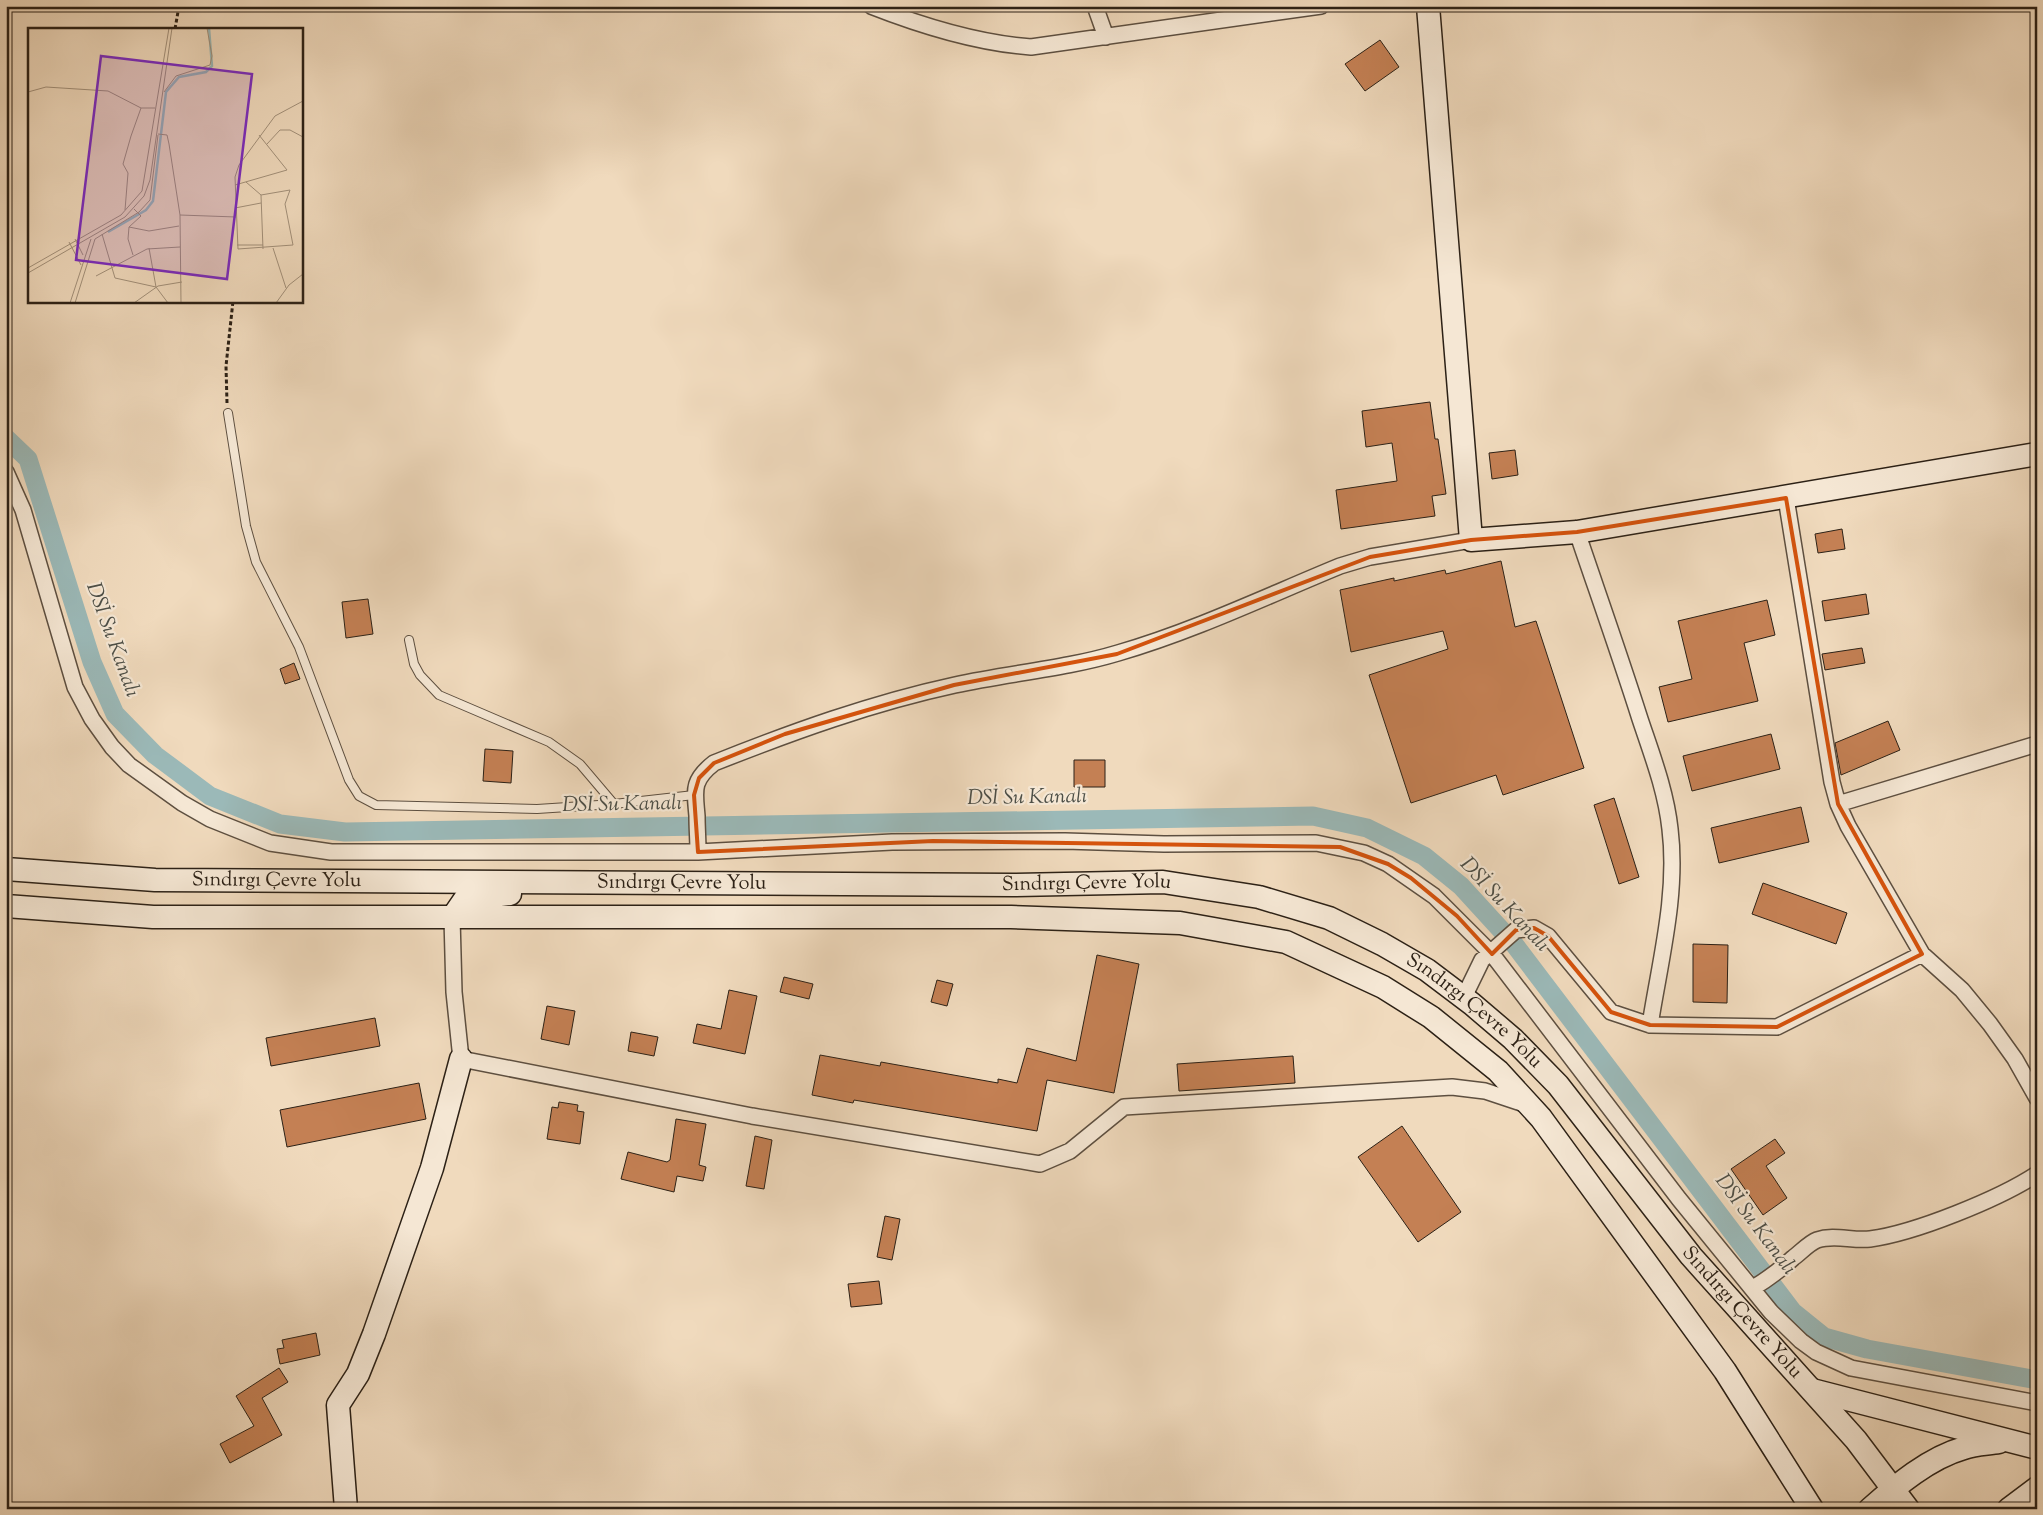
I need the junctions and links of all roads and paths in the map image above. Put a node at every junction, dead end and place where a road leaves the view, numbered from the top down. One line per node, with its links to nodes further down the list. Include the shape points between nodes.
1 (179, 6): 7 (path)
2 (871, 6): 6 (street)
3 (1095, 6): 8 (street)
4 (1321, 6): 8 (street)
5 (1428, 6): 15 (main road)
6 (896, 11): 8 (street, via 1005,45 1031,47)
7 (175, 28)
8 (1106, 37)
9 (233, 302): 10 (path, via 226,366)
10 (228, 413): 19 (lane, via 246,526 256,562 299,647 349,780 359,796 376,806 537,809)
11 (2037, 454): 13 (main road)
12 (6, 472): 21 (street, via 23,510 75,687 92,719 130,765 182,803 270,843 331,852)
13 (1786, 498): 14 (main road); 20 (street)
14 (1577, 532): 15 (main road); 29 (street, via 1664,791 1670,829 1669,908)
15 (1471, 540): 18 (street, via 1370,557 1340,566 1117,654 954,685 785,734 714,763 699,778)
16 (409, 640): 19 (lane, via 410,652 420,675 439,695 549,742 580,764)
17 (2037, 744): 20 (street)
18 (694, 795): 19 (lane); 21 (street)
19 (614, 804)
20 (1838, 804): 27 (street)
21 (698, 845): 26 (street, via 925,841 1316,843 1364,853 1396,869 1434,896)
22 (6, 869): 23 (main road, Sındırgı Çevre Yolu, via 155,880)
23 (623, 883): 25 (main road, via 465,899); 28 (main road, Sındırgı Çevre Yolu, via 1012,885 1127,881 1200,886 1259,897 1328,918 1397,952)
24 (6, 906): 25 (main road, Sındırgı Çevre Yolu, via 153,917)
25 (452, 918): 30 (street, via 454,992); 32 (main road, Sındırgı Çevre Yolu, via 1011,917 1180,923 1226,930 1286,942 1383,987 1439,1023 1498,1071)
26 (1494, 951): 28 (street, via 1482,960); 29 (street, via 1516,930 1534,928 1548,936 1611,1012); 34 (street, via 1679,1199)
27 (1922, 954): 29 (street, via 1777,1027); 31 (street, via 1962,990 1990,1024)
28 (1464, 997): 35 (main road, Sındırgı Çevre Yolu, via 1513,1039 1558,1086 1691,1256)
29 (1650, 1025)
30 (461, 1059): 32 (street, via 752,1116 1040,1164 1070,1151 1124,1107 1452,1087 1485,1091); 41 (main road, via 432,1168 374,1334 358,1374 338,1405)
31 (2037, 1098)
32 (1529, 1106): 42 (main road, Sındırgı Çevre Yolu, via 1547,1126 1724,1371)
33 (2037, 1174): 34 (street, via 1958,1212 1901,1231 1871,1239 1829,1237 1815,1240)
34 (1756, 1286): 36 (street, via 1785,1328 1800,1342 1832,1361 1851,1368)
35 (1812, 1390): 37 (main road); 40 (main road, Sındırgı Çevre Yolu)
36 (2037, 1402)
37 (2007, 1440): 38 (main road); 40 (main road, via 1964,1448 1929,1464)
38 (2037, 1448)
39 (2037, 1488): 45 (main road)
40 (1893, 1489): 43 (main road); 44 (main road, Sındırgı Çevre Yolu)
41 (346, 1509)
42 (1812, 1509)
43 (1870, 1509)
44 (1908, 1509)
45 (2009, 1509)

